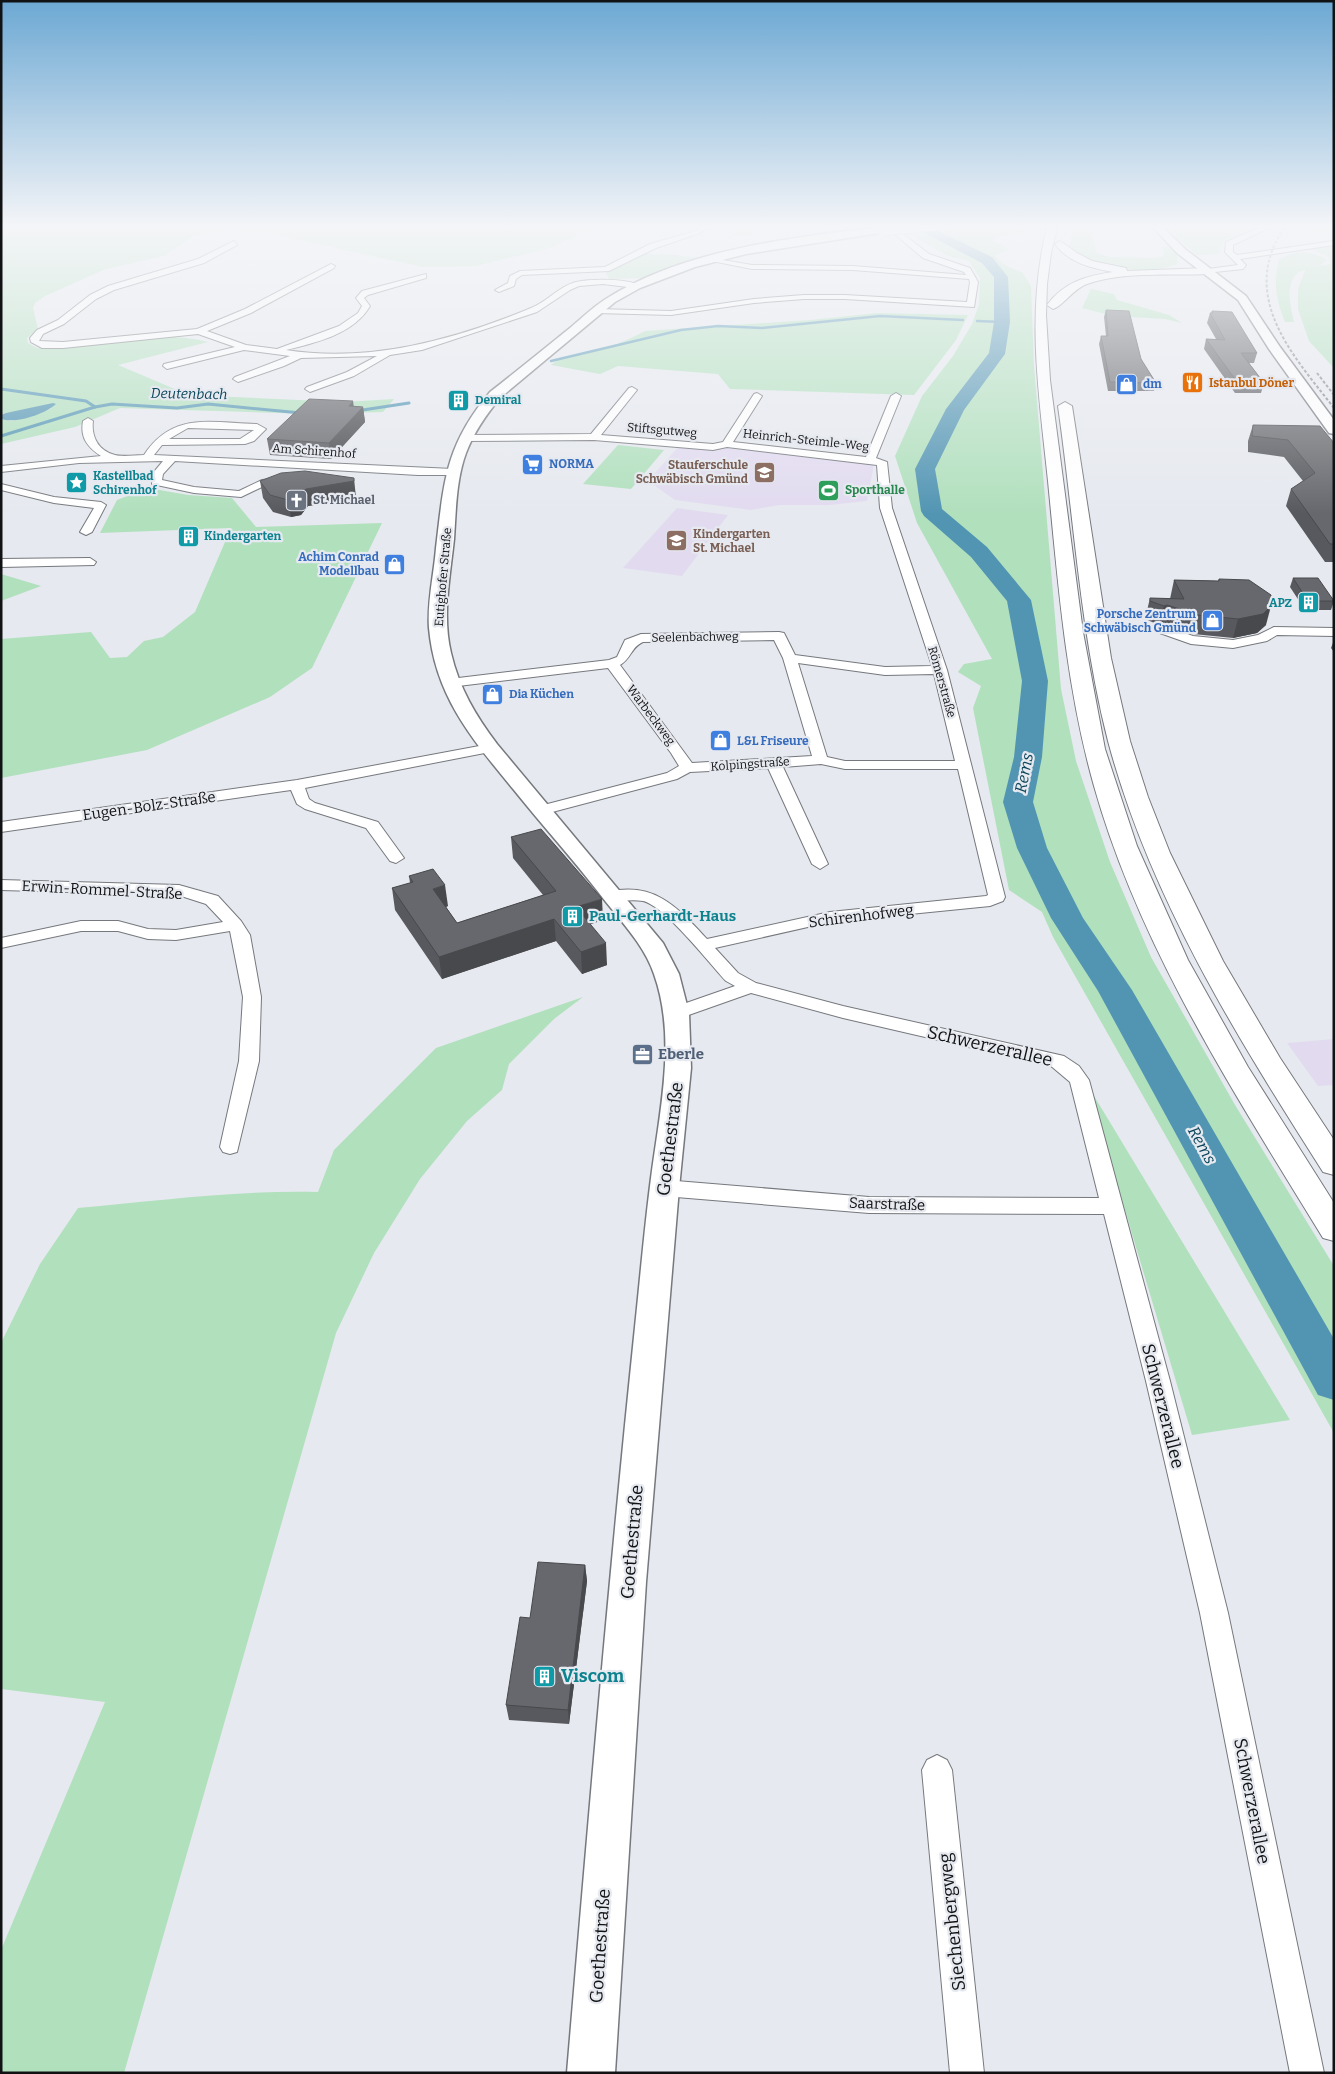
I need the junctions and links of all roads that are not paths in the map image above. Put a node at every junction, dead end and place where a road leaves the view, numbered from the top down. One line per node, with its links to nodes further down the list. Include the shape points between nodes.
1 (63, 321): 9 (street, via 40,332 34,338 35,342 52,346)
2 (224, 321): 8 (street)
3 (353, 321): 11 (street, via 312,340)
4 (503, 321): 12 (street, via 418,348)
5 (584, 321): 23 (street, Eutighofer Straße, via 495,395)
6 (1041, 321): 66 (highway, via 1047,413 1082,694 1105,786 1140,881 1184,976 1236,1072)
7 (1257, 321): 22 (street)
8 (199, 331): 9 (street); 10 (street)
9 (86, 342)
10 (244, 347): 11 (street); 14 (street)
11 (272, 351): 13 (street)
12 (389, 353): 13 (street); 16 (street, via 367,368)
13 (299, 354): 15 (street)
14 (166, 366)
15 (238, 379)
16 (310, 389)
17 (1062, 389): 63 (highway, via 1104,669 1115,726 1135,792 1173,886 1248,1029)
18 (632, 390): 24 (street, Stiftsgutweg)
19 (757, 396): 26 (street, Heinrich-Steimle-Weg)
20 (896, 396): 30 (street, Römerstraße)
21 (88, 422): 27 (street, via 87,438)
22 (1334, 430)
23 (465, 438): 24 (street, Stiftsgutweg); 32 (street, Eutighofer Straße)
24 (594, 438): 26 (street, Stiftsgutweg, via 713,447)
25 (161, 442): 25 (street, via 181,426 188,425 261,429 241,442); 28 (street)
26 (727, 444): 30 (street, Heinrich-Steimle-Weg, via 845,460)
27 (112, 458): 28 (street, Am Schirenhof); 31 (street, Am Schirenhof)
28 (147, 458): 29 (street, Am Schirenhof)
29 (172, 458): 32 (street, Am Schirenhof); 33 (street, via 158,473 156,482 194,490 241,494 272,481)
30 (875, 460): 42 (street, Römerstraße, via 886,508)
31 (1, 469)
32 (454, 472): 43 (street, Eutighofer Straße, via 437,621)
33 (300, 482)
34 (1, 487): 35 (street, via 54,500 101,505)
35 (86, 532)
36 (90, 562): 37 (street)
37 (1, 564)
38 (1162, 629): 39 (street, via 1192,640 1233,644 1262,638 1274,631)
39 (1334, 632)
40 (790, 658): 41 (street, Seelenbachweg, via 779,636 642,638 630,643 622,659); 42 (street, via 885,671); 45 (street)
41 (612, 664): 43 (street); 48 (street, Warbeckweg)
42 (940, 670): 47 (street, Römerstraße)
43 (450, 683): 44 (street, Eutighofer Straße, via 467,717)
44 (490, 748): 49 (street, Eugen-Bolz-Straße); 50 (street, Eutighofer Straße)
45 (820, 760): 46 (street, Kolpingstraße); 47 (street, Kolpingstraße, via 844,764)
46 (773, 762): 48 (street, Kolpingstraße); 53 (street)
47 (964, 765): 56 (street, Römerstraße, via 997,891 997,897)
48 (687, 768): 50 (street, Kolpingstraße, via 672,776)
49 (297, 785): 51 (street, Eugen-Bolz-Straße); 52 (street, via 302,801 310,806 372,825)
50 (541, 810): 55 (street, Eutighofer Straße)
51 (1, 826)
52 (396, 858)
53 (820, 864)
54 (1, 885): 57 (street, Erwin-Rommel-Straße, via 179,890 212,900)
55 (614, 896): 59 (street, Schwerzerallee, via 644,896 658,901); 61 (street, Eutighofer Straße, via 654,948 667,974)
56 (990, 901): 59 (street, Schirenhofweg, via 830,917)
57 (235, 924): 58 (street, via 176,935 148,934 118,926 81,926); 62 (street, Erwin-Rommel-Straße, via 241,935 252,997 249,1061)
58 (1, 943)
59 (704, 945): 60 (street, Schwerzerallee, via 732,977)
60 (750, 987): 61 (street); 65 (street, Schwerzerallee, via 843,1012 1057,1061 1079,1080)
61 (676, 1013): 64 (street, Goethestraße, via 678,1068)
62 (230, 1147)
63 (1334, 1164)
64 (664, 1188): 65 (street, Saarstraße, via 869,1205); 68 (street, Goethestraße, via 628,1582)
65 (1112, 1206): 70 (street, Schwerzerallee, via 1214,1613)
66 (1334, 1229)
67 (937, 1770): 69 (street, Siechenbergweg)
68 (591, 2073)
69 (967, 2073)
70 (1307, 2073)

